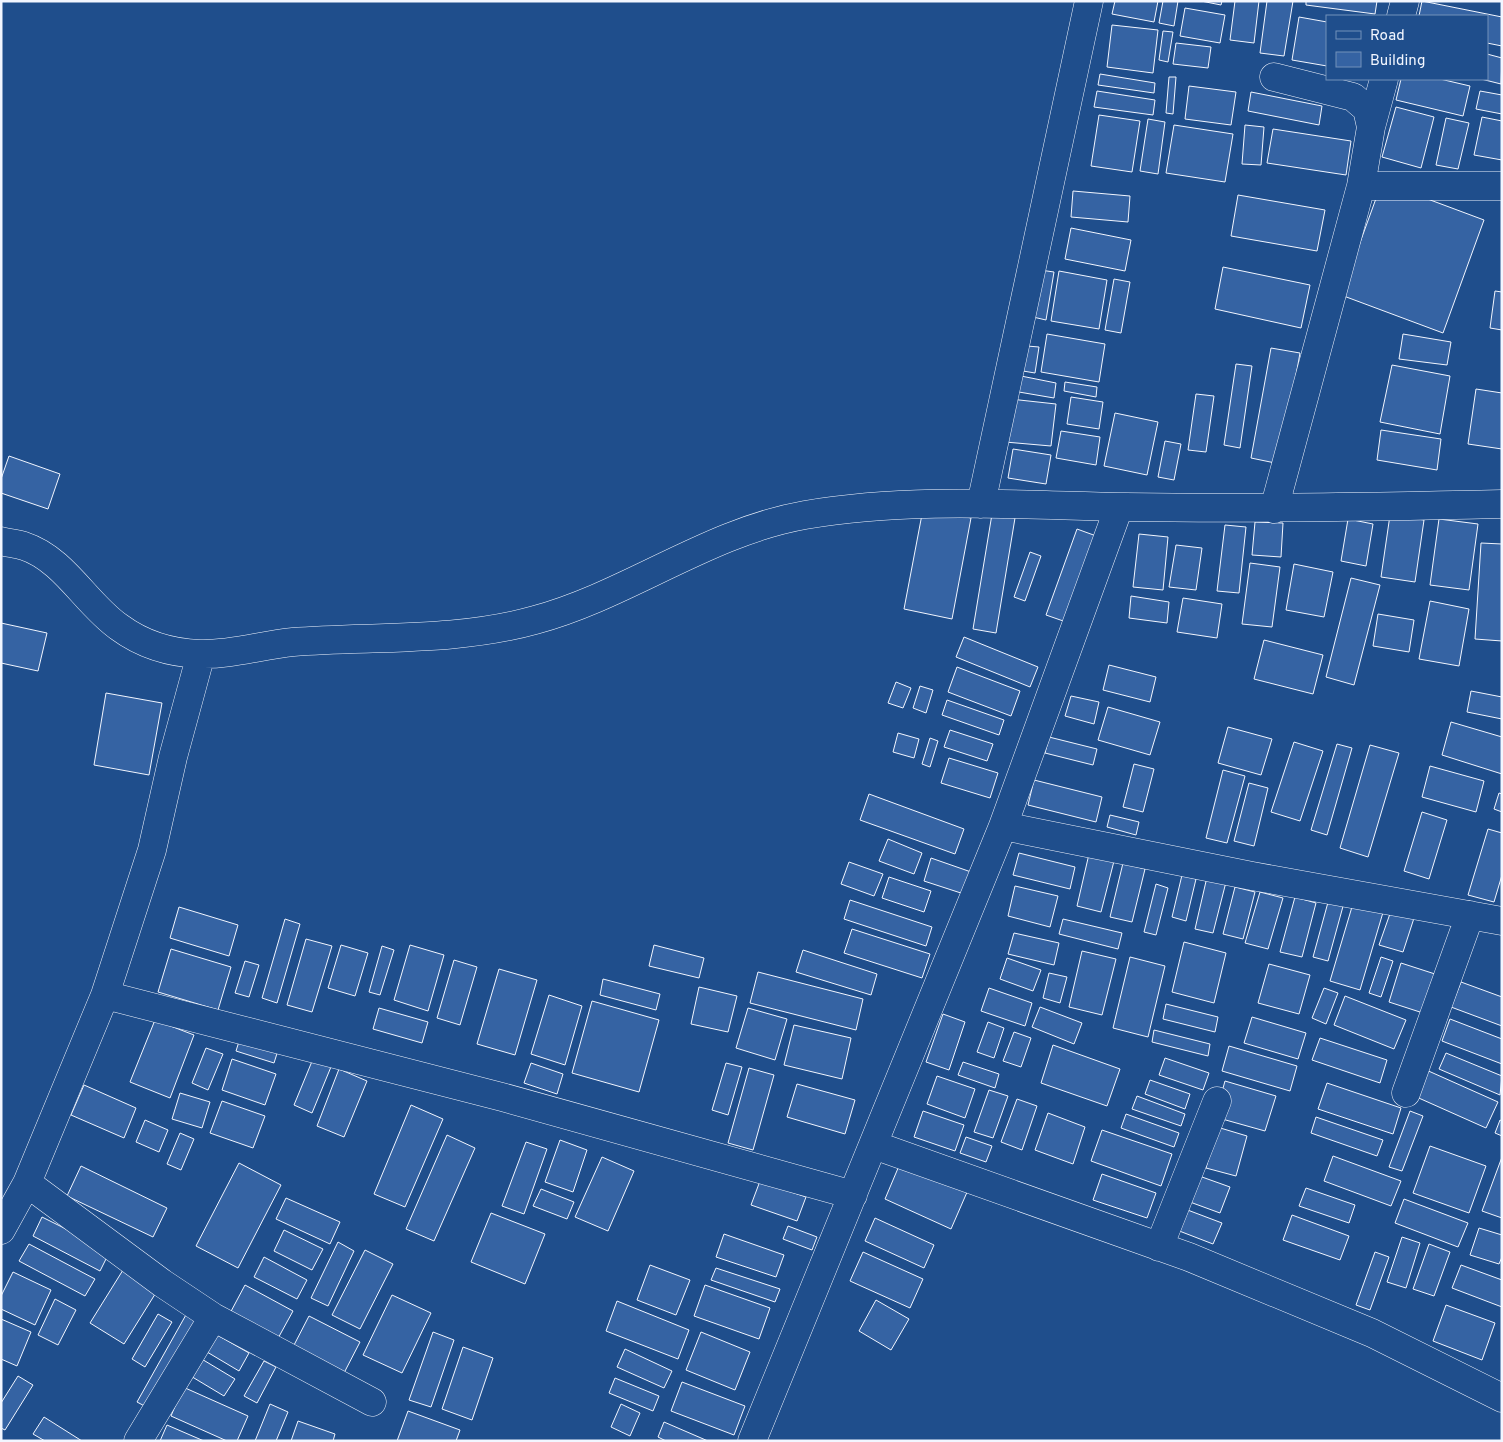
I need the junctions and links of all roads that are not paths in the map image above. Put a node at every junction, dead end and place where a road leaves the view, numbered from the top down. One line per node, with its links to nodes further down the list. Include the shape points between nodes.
1 (1089, 1): 9 (street)
2 (1405, 1): 3 (street)
3 (1401, 15)
4 (1274, 77): 6 (street, via 1353,97 1367,109)
5 (1384, 80): 6 (street)
6 (1371, 127): 7 (street)
7 (1360, 186): 8 (street); 12 (street)
8 (1502, 186)
9 (981, 504): 11 (street); 14 (street, via 926,503 868,508 804,516 765,525 726,538 581,604 534,620 442,634 288,642)
10 (1502, 504): 12 (street)
11 (1119, 507): 12 (street); 15 (street)
12 (1274, 509)
13 (1, 542): 14 (street, via 27,547 45,558 119,628 160,648)
14 (201, 654): 18 (street, via 152,850)
15 (1003, 826): 16 (street, via 1252,876); 21 (street)
16 (1470, 915): 17 (street); 19 (street)
17 (1502, 921)
18 (105, 995): 22 (street); 23 (street, via 502,1098)
19 (1406, 1093)
20 (1218, 1101): 25 (street)
21 (874, 1145): 23 (street); 25 (street)
22 (27, 1184): 24 (street); 26 (street)
23 (853, 1195): 30 (street)
24 (1, 1230)
25 (1159, 1247): 27 (street, via 1372,1333)
26 (213, 1317): 28 (street); 29 (street)
27 (1500, 1394)
28 (372, 1402)
29 (138, 1441)
30 (752, 1441)

